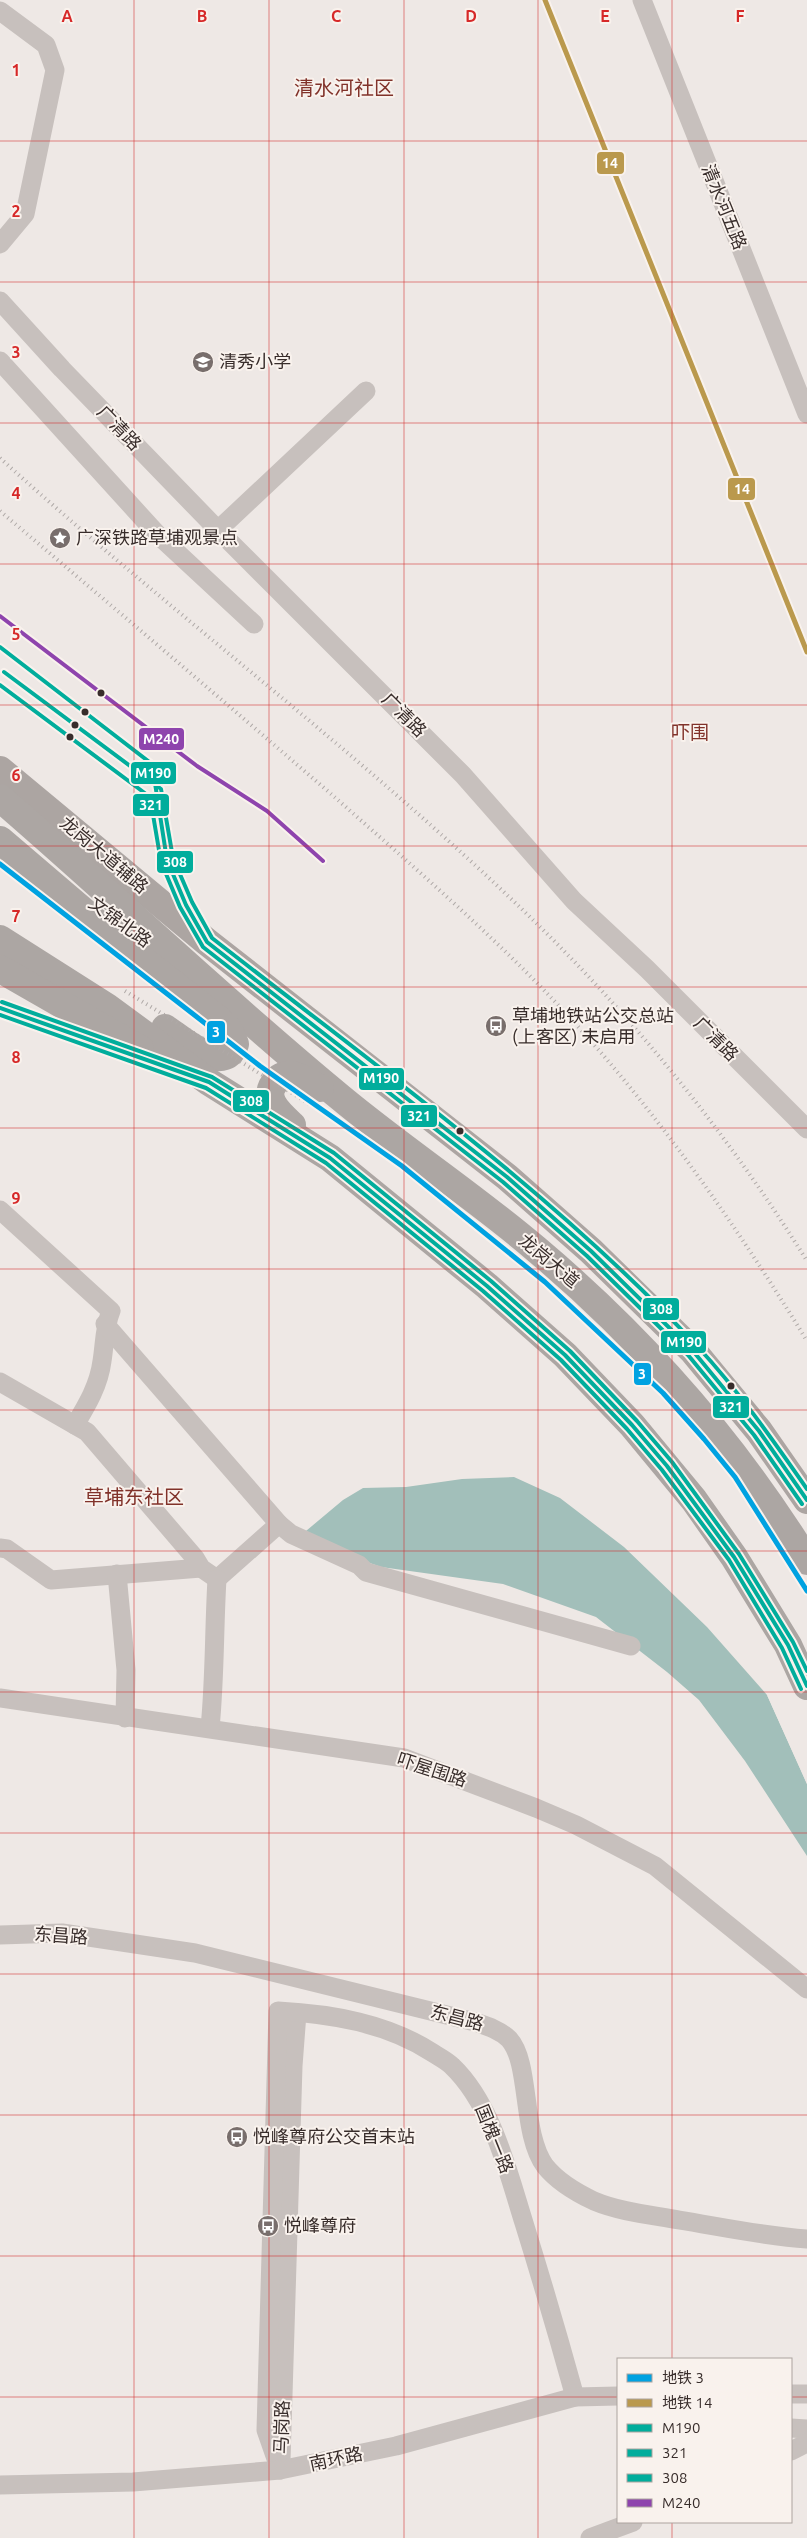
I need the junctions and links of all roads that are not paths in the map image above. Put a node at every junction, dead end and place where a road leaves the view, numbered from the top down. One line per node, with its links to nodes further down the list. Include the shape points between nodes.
1 (642, 0): 7 (street, 清水河五路)
2 (0, 11): 3 (street, via 46,45 55,70 25,214)
3 (0, 244)
4 (0, 301): 8 (street, 广清路)
5 (0, 361): 9 (street, via 157,534)
6 (366, 391): 8 (street)
7 (807, 414)
8 (218, 530): 21 (street, 广清路, via 463,775 574,901)
9 (254, 624)
10 (0, 770): 16 (main road, 龙岗大道辅路)
11 (0, 798): 18 (highway)
12 (0, 834): 18 (highway, 文锦北路)
13 (0, 840): 14 (highway, via 110,934 218,1019 234,1037 232,1052 220,1059 206,1054 47,951)
14 (0, 926)
15 (0, 939): 19 (highway, via 107,1007)
16 (207, 942): 27 (main road, 龙岗大道, via 507,1177 597,1257 693,1351 759,1431)
17 (0, 969): 19 (highway, via 124,1041)
18 (240, 1010): 20 (highway, 龙岗大道)
19 (209, 1082): 22 (highway)
20 (342, 1099): 22 (highway, via 289,1074 271,1086 269,1096 276,1111); 30 (highway, 龙岗大道, via 535,1248 623,1326 722,1438)
21 (807, 1129)
22 (330, 1158): 35 (highway, via 537,1330 632,1425 694,1500 734,1557 788,1645)
23 (0, 1210): 24 (street, via 111,1311)
24 (105, 1324): 26 (street, via 102,1362 94,1394); 28 (street)
25 (0, 1382): 26 (street)
26 (75, 1425): 31 (street, via 87,1432)
27 (807, 1500)
28 (279, 1524): 33 (street); 34 (street, via 291,1534 359,1565 366,1572)
29 (0, 1548): 32 (street, via 50,1580)
30 (807, 1561)
31 (201, 1568): 32 (street); 33 (street)
32 (117, 1574): 37 (street, via 126,1670)
33 (217, 1579): 38 (street, via 215,1685)
34 (632, 1646)
35 (807, 1686)
36 (0, 1698): 37 (street, 吓屋围路)
37 (124, 1718): 38 (street, 吓屋围路)
38 (210, 1728): 40 (street, 吓屋围路, via 404,1758 576,1825 655,1866)
39 (0, 1935): 43 (street, 东昌路, via 62,1933 195,1954 495,2029 510,2040 519,2060 532,2136 545,2166 567,2186 595,2201 638,2213)
40 (807, 1989)
41 (278, 2012): 42 (street, 国槐一路); 52 (street, 马岗路, via 266,2430)
42 (297, 2012): 47 (street, 国槐一路, via 378,2027 420,2045 452,2066 479,2101 513,2188); 52 (street, 马岗路)
43 (807, 2239)
44 (792, 2394): 45 (street)
45 (807, 2394)
46 (617, 2396): 47 (street, 南环路)
47 (575, 2398): 52 (street, 南环路, via 396,2446)
48 (792, 2428): 49 (street)
49 (807, 2430)
50 (807, 2442): 51 (street)
51 (792, 2451)
52 (280, 2470): 53 (street, 南环路, via 133,2482)
53 (0, 2485)
54 (630, 2523): 55 (street)
55 (590, 2538)

